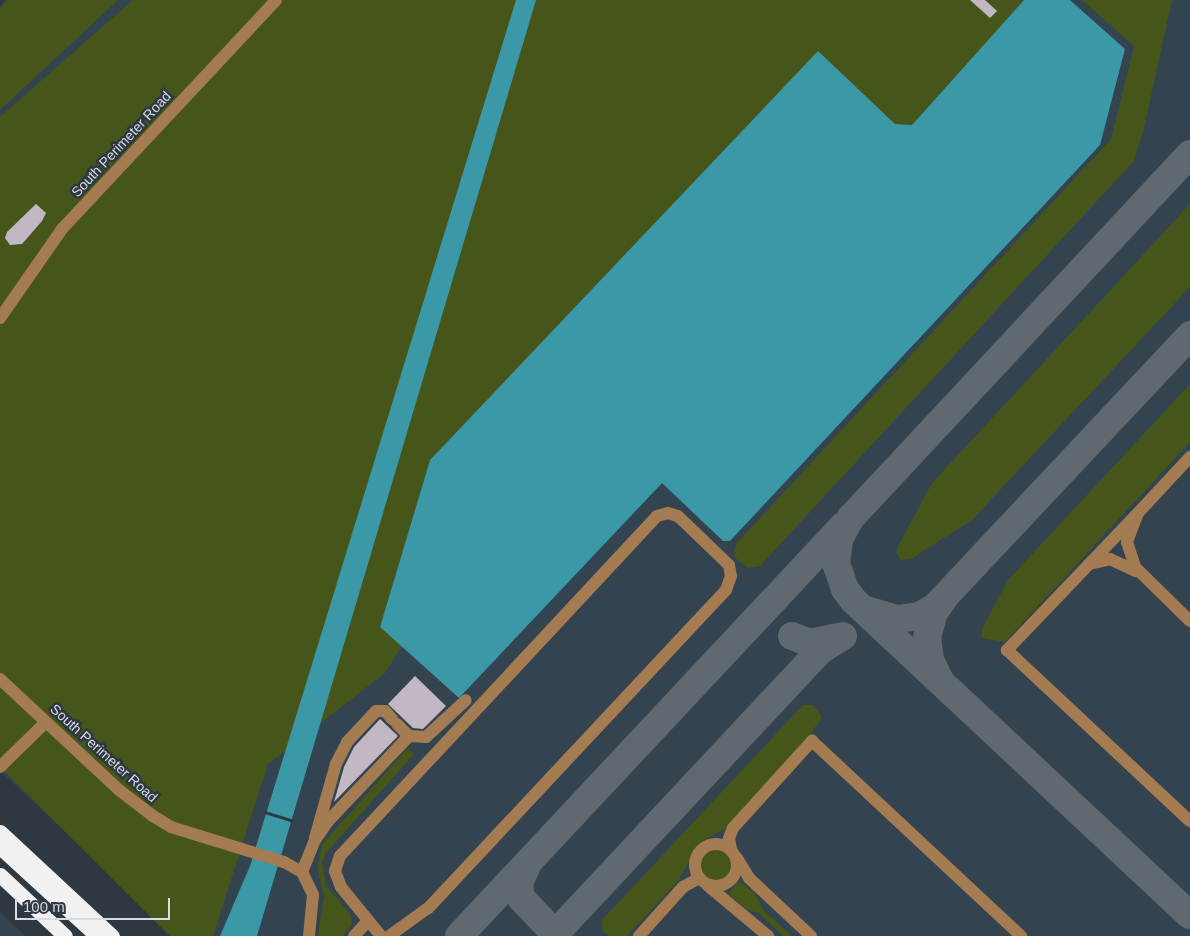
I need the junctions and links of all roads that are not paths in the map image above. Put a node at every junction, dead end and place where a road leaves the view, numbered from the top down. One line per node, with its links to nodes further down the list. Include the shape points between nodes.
1 (276, 0): 2 (lane, South Perimeter Road, via 67,223)
2 (4, 300): 3 (lane, South Perimeter Road)
3 (0, 318)
4 (1190, 458): 5 (lane)
5 (1138, 513): 6 (lane); 7 (lane, via 1127,542 1130,558)
6 (1087, 565): 7 (lane, via 1110,559 1130,566); 14 (lane, via 1007,650)
7 (1143, 576): 8 (lane)
8 (1190, 621)
9 (0, 679): 11 (lane, South Perimeter Road)
10 (466, 700): 12 (lane, via 430,736 419,739)
11 (46, 722): 13 (lane); 19 (lane, South Perimeter Road, via 153,816 171,827 284,862)
12 (409, 736): 16 (lane, via 329,820); 16 (lane, via 383,711 376,711 346,742 319,815)
13 (0, 768)
14 (1190, 821)
15 (0, 832): 25 (highway)
16 (315, 840): 19 (lane)
17 (0, 846): 24 (highway)
18 (733, 852): 21 (lane, via 738,868 732,880 719,887); 21 (lane, via 719,844 701,850 695,864); 32 (lane, via 749,878); 33 (lane, via 729,838 733,828 812,741)
19 (302, 872): 26 (lane, via 313,895)
20 (0, 875): 23 (highway)
21 (702, 881): 30 (lane, via 683,887); 31 (lane)
22 (368, 921): 27 (lane); 28 (lane); 29 (lane, via 337,879 336,863 340,856 657,516 668,513 678,516 729,566 732,576 726,590 428,908)
23 (65, 936)
24 (97, 936)
25 (112, 936)
26 (309, 936)
27 (354, 936)
28 (381, 936)
29 (389, 936)
30 (639, 936)
31 (768, 936)
32 (811, 936)
33 (1021, 936)

